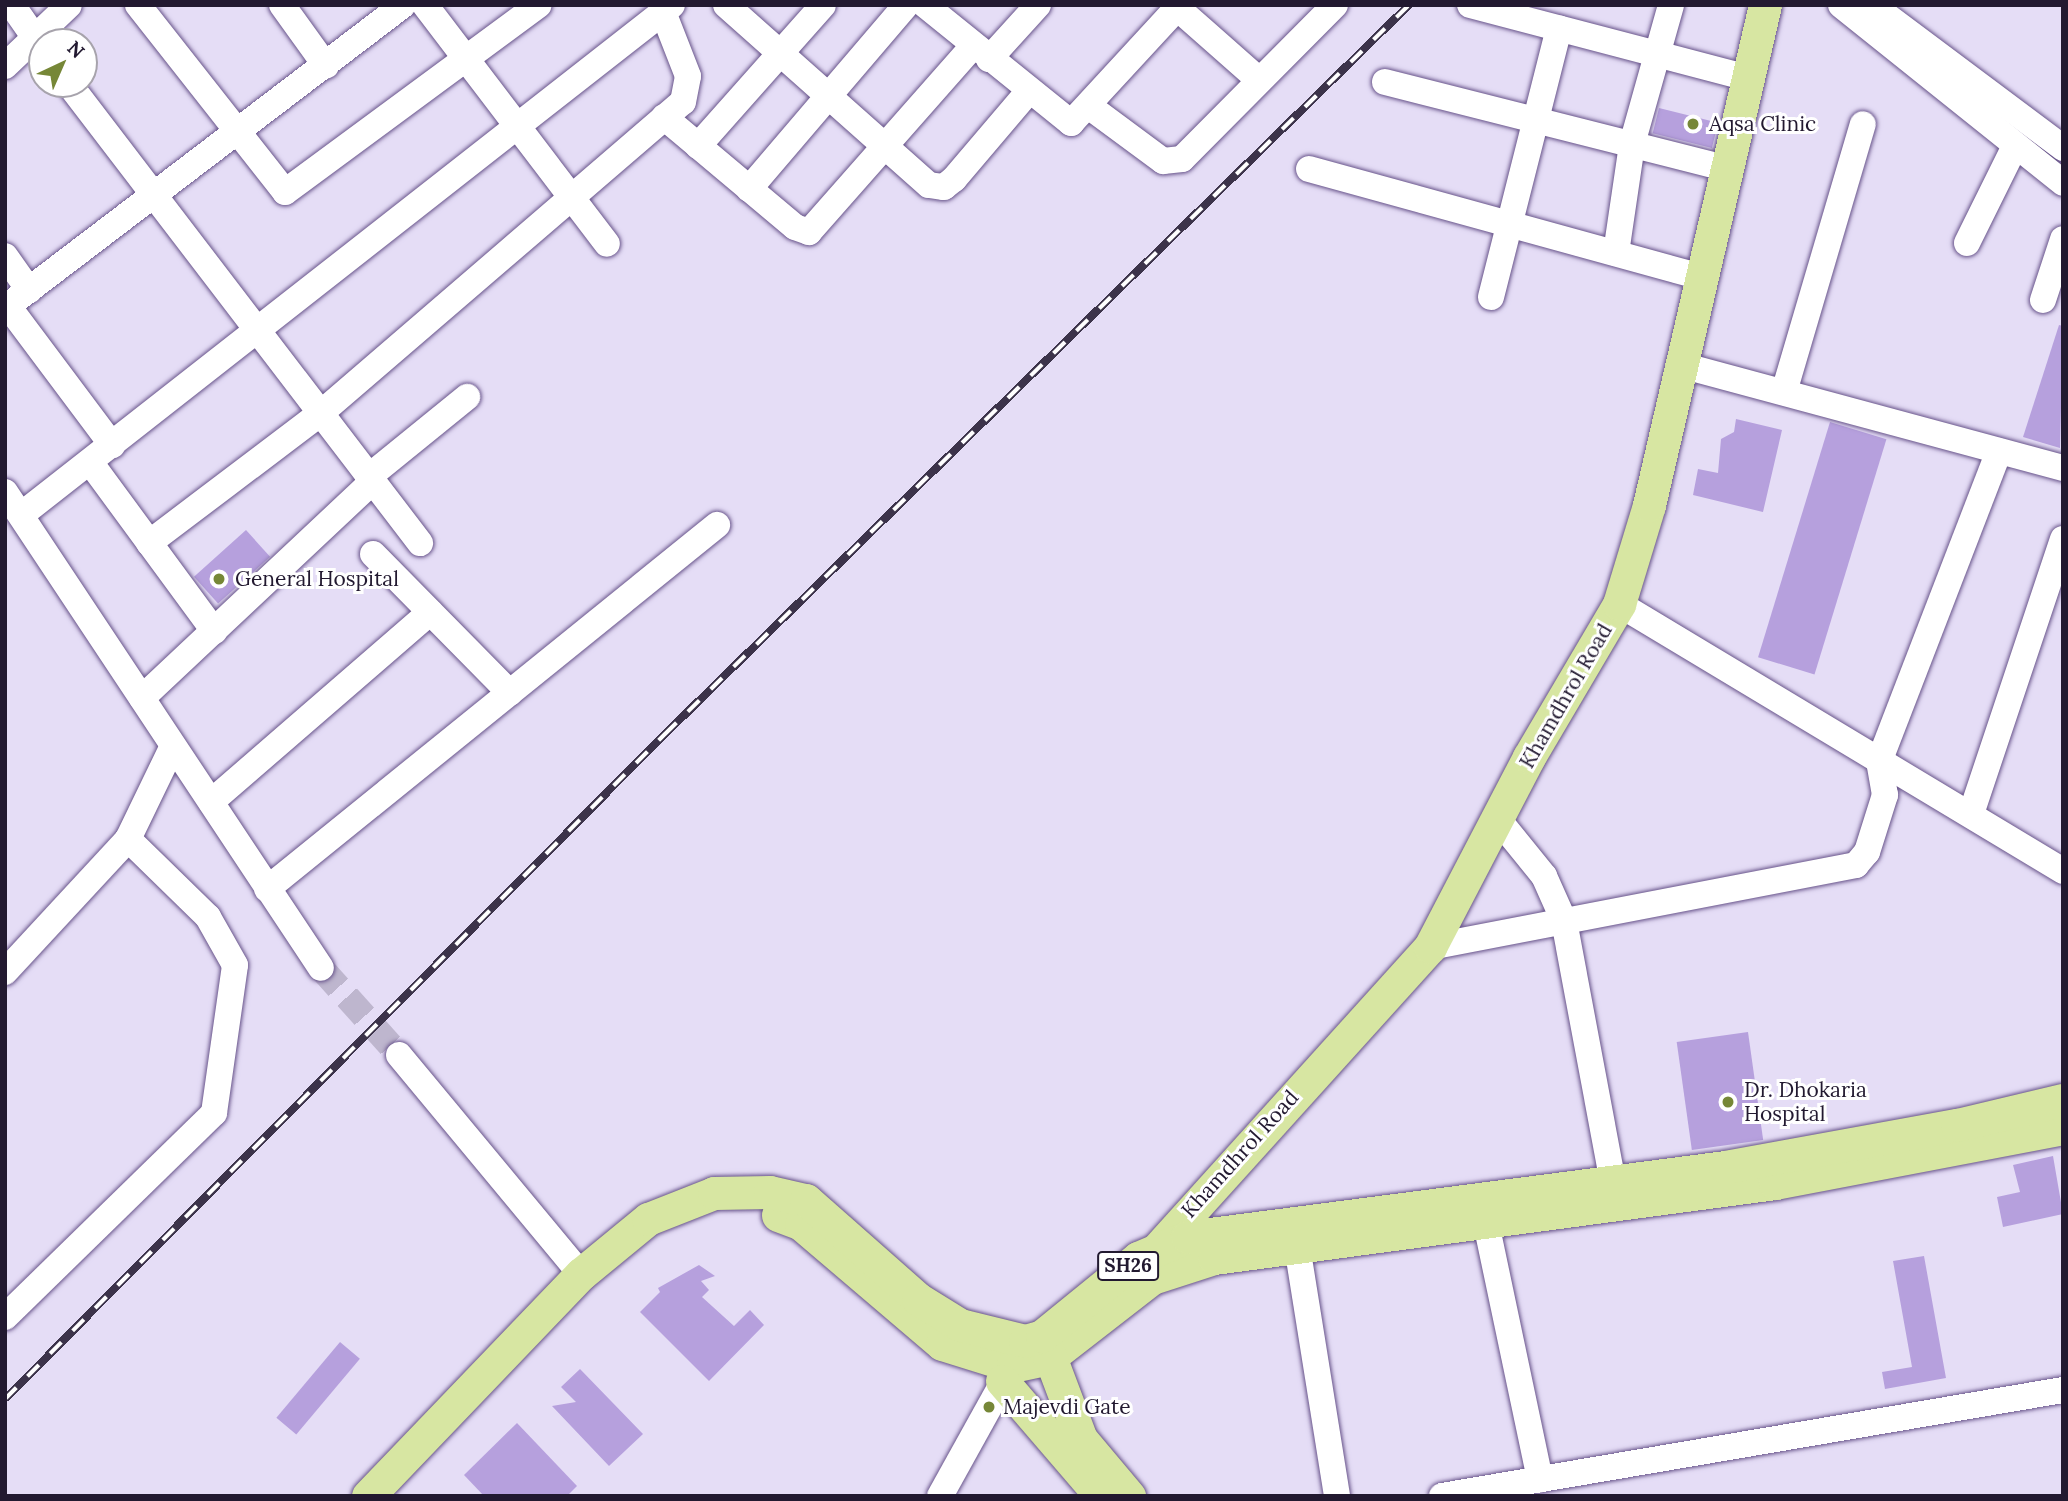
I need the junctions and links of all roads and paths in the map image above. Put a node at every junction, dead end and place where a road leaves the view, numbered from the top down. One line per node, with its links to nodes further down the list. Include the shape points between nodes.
1 (12, 5): 21 (street)
2 (69, 5): 22 (street)
3 (138, 5): 42 (street)
4 (282, 5): 30 (street)
5 (403, 5): 30 (street)
6 (425, 5): 28 (street)
7 (539, 5): 28 (street)
8 (726, 5): 26 (street)
9 (822, 5): 26 (street)
10 (906, 5): 35 (street)
11 (925, 5): 25 (street)
12 (1038, 5): 25 (street)
13 (1335, 5): 32 (street)
14 (1471, 5): 23 (street)
15 (1671, 5): 27 (street)
16 (1765, 5): 31 (main road, Khamdhrol Road)
17 (1841, 5): 45 (street)
18 (1872, 5): 47 (street)
19 (1177, 6): 32 (street); 37 (street)
20 (668, 9): 38 (street, via 688,76 688,91); 41 (street)
21 (28, 28)
22 (51, 28)
23 (1559, 29): 27 (street); 39 (street)
24 (28, 51): 29 (street)
25 (981, 52): 34 (street); 46 (street)
26 (780, 53): 35 (street); 44 (street)
27 (1658, 55): 31 (street); 43 (street)
28 (468, 62): 41 (street); 42 (street, via 285,192)
29 (5, 66)
30 (326, 66): 42 (street)
31 (1748, 78): 48 (main road, Khamdhrol Road)
32 (1259, 80): 37 (street, via 1174,162 1163,161)
33 (1385, 82): 39 (street)
34 (1028, 92): 37 (street, via 1071,123); 46 (street, via 944,187 929,185)
35 (829, 96): 46 (street); 51 (street)
36 (80, 98): 52 (street)
37 (1090, 107)
38 (664, 117): 44 (street); 53 (street)
39 (1537, 120): 43 (street); 54 (street)
40 (1863, 124): 66 (street)
41 (520, 129): 53 (street); 64 (street)
42 (240, 135): 52 (street)
43 (1632, 144): 48 (street); 58 (street)
44 (698, 146): 51 (street)
45 (2015, 146): 50 (street); 56 (street)
46 (887, 147): 51 (street, via 809,232)
47 (2063, 148)
48 (1725, 168): 60 (main road, Khamdhrol Road)
49 (1309, 170): 54 (street)
50 (2063, 183)
51 (749, 188)
52 (154, 197): 63 (street); 64 (street)
53 (571, 197): 57 (street); 68 (street)
54 (1510, 224): 58 (street); 61 (street)
55 (2063, 239): 62 (street)
56 (1967, 243)
57 (607, 244)
58 (1616, 253): 60 (street)
59 (5, 256): 63 (street)
60 (1701, 277): 65 (main road, Khamdhrol Road)
61 (1491, 297)
62 (2043, 300)
63 (14, 301): 69 (street)
64 (256, 333): 68 (street); 69 (street)
65 (1681, 365): 66 (street); 80 (main road, Khamdhrol Road, via 1649,505)
66 (1784, 393): 70 (street)
67 (467, 397): 73 (street)
68 (321, 413): 73 (street); 77 (street)
69 (112, 444): 71 (street)
70 (1998, 451): 72 (street); 86 (street)
71 (90, 462): 74 (street); 77 (street)
72 (2063, 468)
73 (370, 475): 78 (street); 82 (street, via 366,488)
74 (10, 500): 84 (street)
75 (717, 525): 83 (street)
76 (2063, 538): 88 (street)
77 (149, 543): 82 (street)
78 (420, 543)
79 (373, 554): 81 (street)
80 (1619, 604): 86 (street); 89 (main road, Khamdhrol Road)
81 (430, 612): 83 (street); 87 (street)
82 (214, 631): 84 (street)
83 (510, 693): 92 (street)
84 (142, 698): 85 (street)
85 (173, 746): 87 (street); 90 (street)
86 (1880, 762): 88 (street); 93 (street, via 1885,795 1867,852 1856,865)
87 (211, 802): 92 (street)
88 (1971, 814): 91 (street)
89 (1497, 818): 93 (street, via 1544,876); 94 (main road, Khamdhrol Road)
90 (128, 839): 96 (street); 105 (street, via 208,917 235,965 214,1113)
91 (2063, 871)
92 (268, 888): 95 (street)
93 (1564, 921): 94 (street); 99 (street)
94 (1430, 947): 101 (main road, Khamdhrol Road)
95 (321, 968)
96 (6, 969)
97 (399, 1055): 103 (street)
98 (2060, 1121): 99 (main road, SH26, via 1726,1167)
99 (1614, 1193): 100 (main road, SH26); 101 (main road, SH26)
100 (1486, 1223): 102 (main road, SH26); 108 (street)
101 (1159, 1244): 104 (main road); 106 (main road, SH26)
102 (1297, 1246): 104 (main road, SH26, via 1214,1258); 114 (street)
103 (581, 1274): 106 (main road, via 648,1219 682,1202 714,1193 770,1192 806,1200 918,1300); 110 (main road)
104 (1152, 1278): 106 (main road, SH26)
105 (5, 1317)
106 (1026, 1356): 109 (street); 111 (main road, via 942,1344 801,1224 748,1210 714,1215 681,1226 613,1271); 112 (main road); 113 (main road, via 1081,1439)
107 (2063, 1390): 108 (street)
108 (1528, 1486): 115 (street)
109 (945, 1493)
110 (368, 1496)
111 (393, 1496)
112 (1102, 1496)
113 (1129, 1496)
114 (1337, 1496)
115 (1442, 1496)

